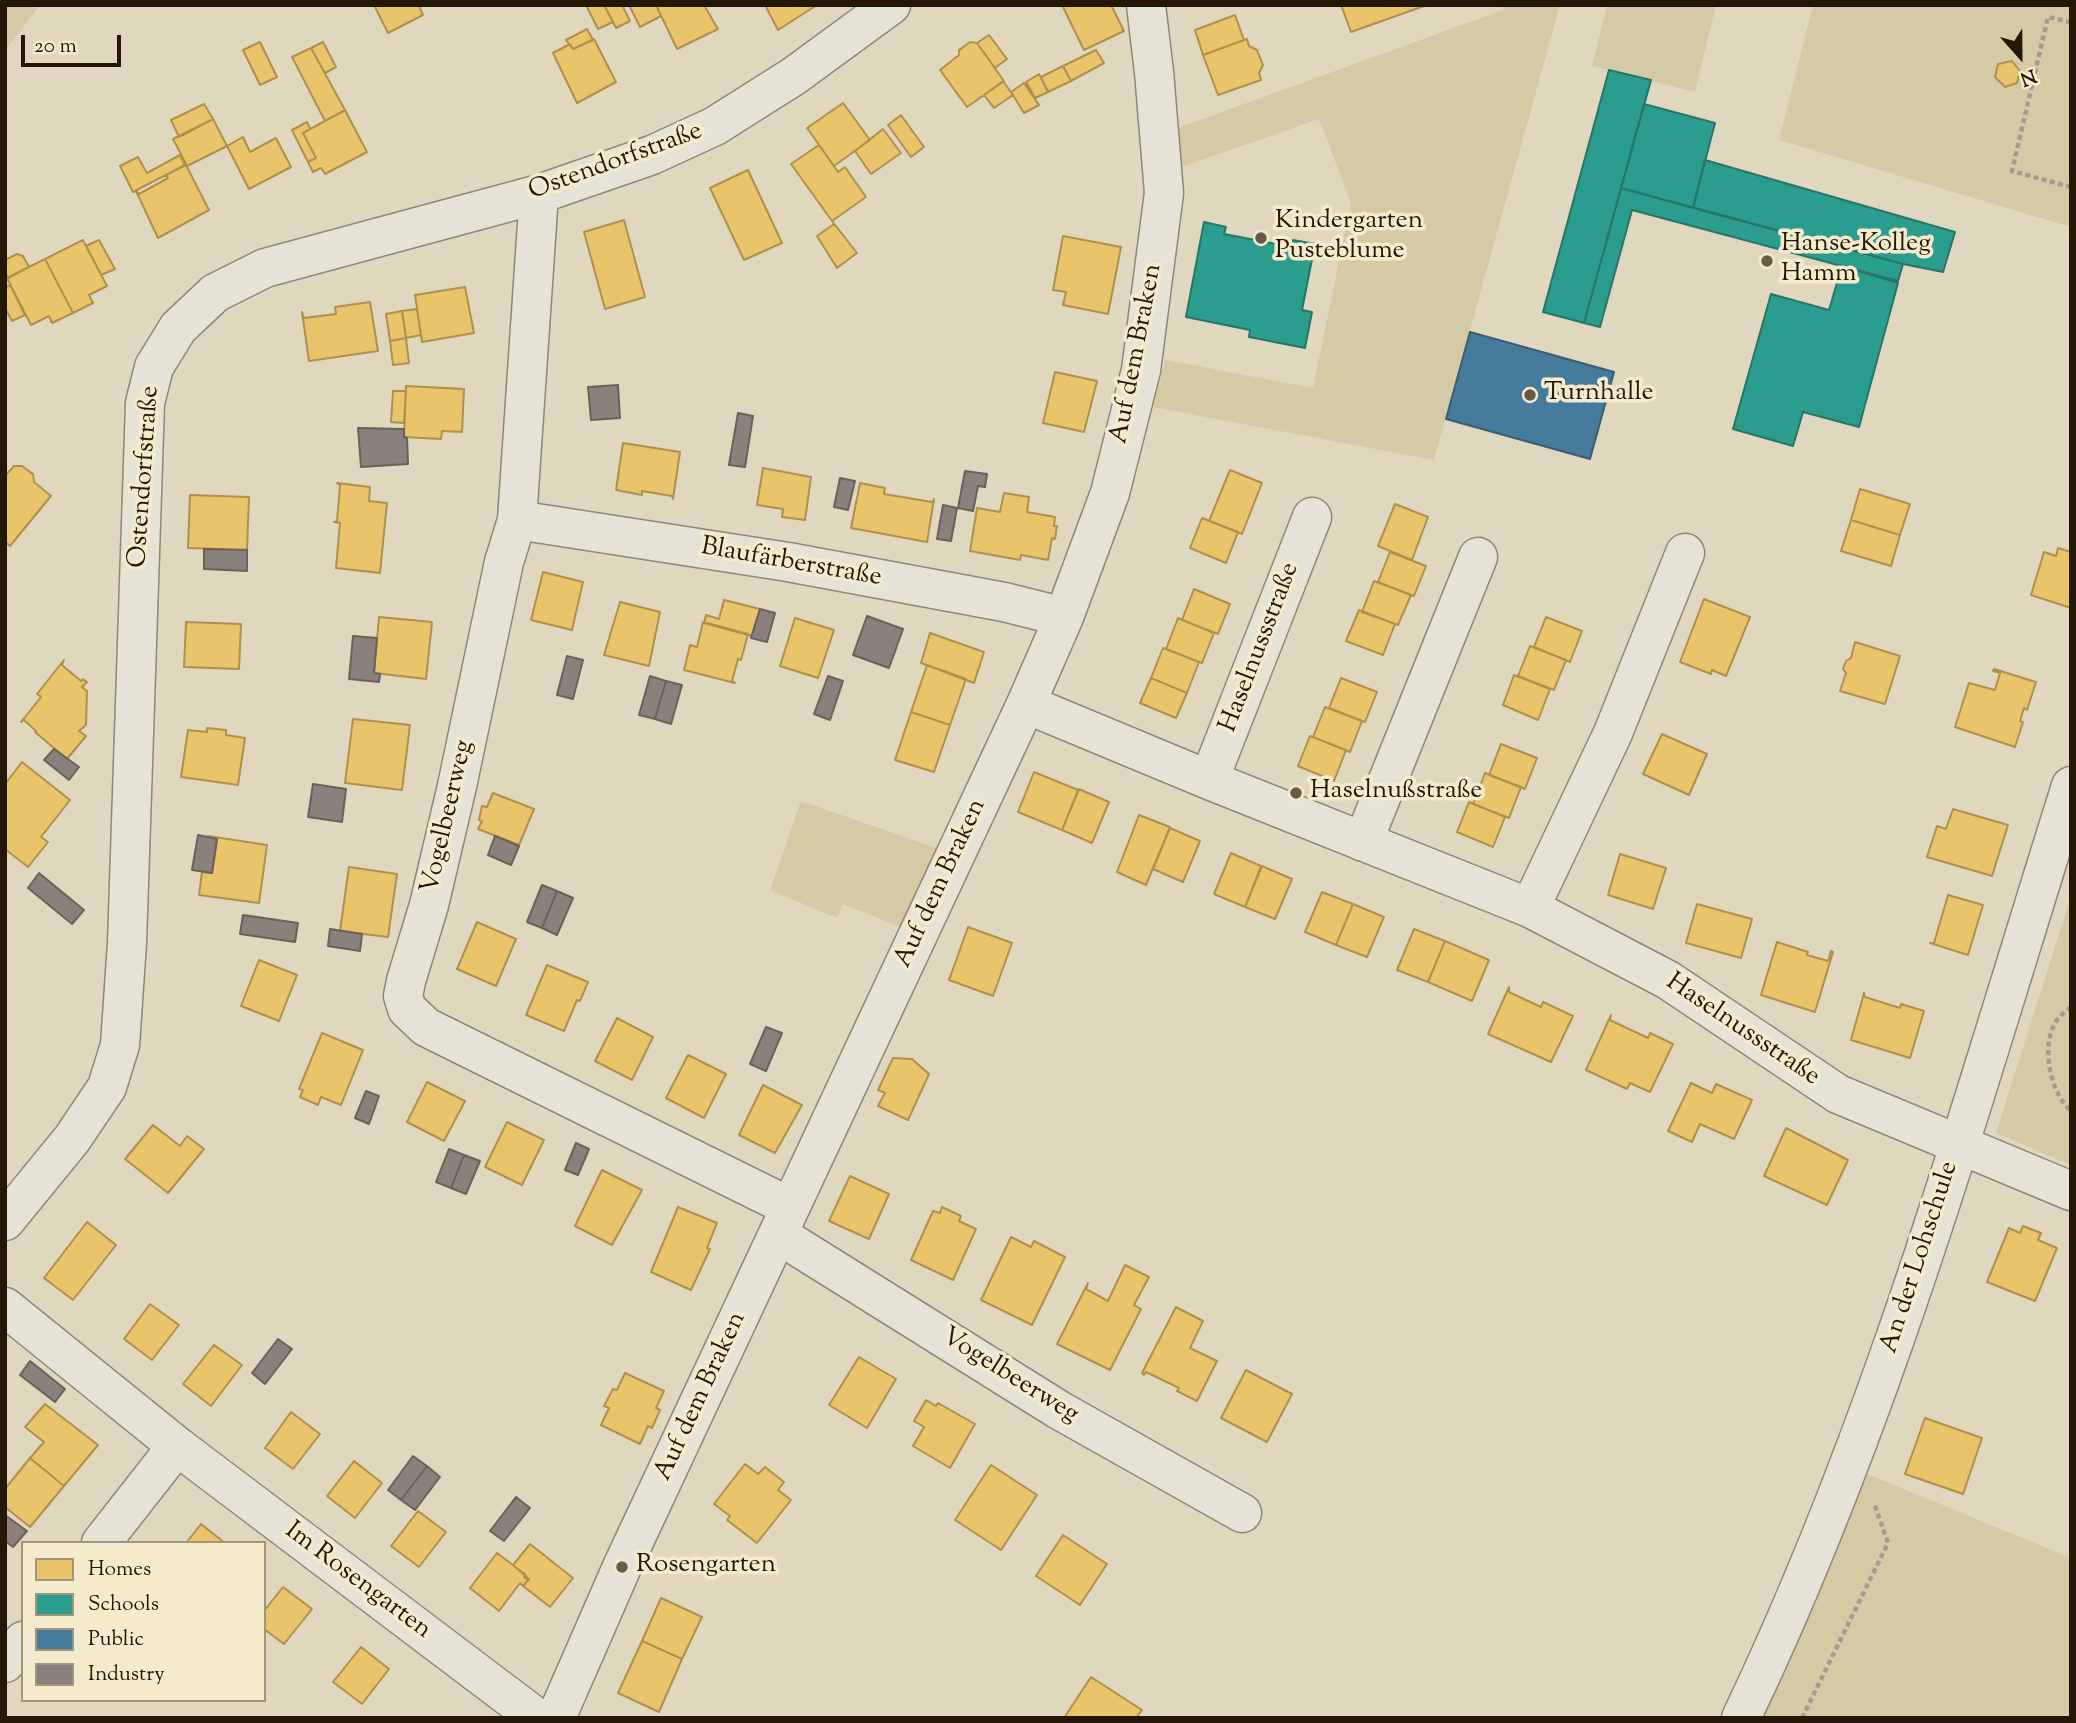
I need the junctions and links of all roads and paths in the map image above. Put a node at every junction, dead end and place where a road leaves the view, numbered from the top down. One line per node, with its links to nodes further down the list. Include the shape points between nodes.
1 (891, 5): 5 (street, Ostendorfstraße, via 794,76 715,126 652,155)
2 (1146, 5): 10 (street, Auf dem Braken, via 1164,193 1155,275 1141,370 1110,493)
3 (2071, 22): 4 (path, via 2048,17 2012,171)
4 (2071, 187)
5 (539, 194): 7 (street, Vogelbeerweg); 20 (street, Ostendorfstraße, via 265,268 215,293 178,328 154,367 145,403 120,1045 107,1087 72,1139)
6 (1312, 517): 12 (street, Haselnussstraße)
7 (517, 520): 10 (street, Blaufärberstraße, via 789,562 1003,601); 21 (street, Vogelbeerweg, via 429,905 406,981 403,996 407,1009 426,1027)
8 (1685, 553): 15 (street, via 1613,733)
9 (1478, 557): 14 (street)
10 (1064, 617): 11 (street, Auf dem Braken)
11 (1026, 704): 12 (street, Haselnussstraße); 21 (street, Auf dem Braken)
12 (1209, 780): 14 (street, Haselnussstraße)
13 (2071, 786): 18 (street, An der Lohschule)
14 (1363, 842): 15 (street, Haselnussstraße)
15 (1530, 908): 18 (street, Haselnussstraße, via 1668,980 1838,1094)
16 (2071, 1007): 17 (path, via 2055,1023 2050,1046 2057,1091)
17 (2071, 1111)
18 (1958, 1145): 19 (street, Haselnussstraße); 24 (street, An der Lohschule)
19 (2071, 1191)
20 (5, 1221)
21 (785, 1221): 25 (street, Vogelbeerweg, via 1059,1410); 30 (street, Auf dem Braken)
22 (5, 1307): 23 (street, Im Rosengarten)
23 (177, 1446): 26 (street); 29 (street, Im Rosengarten)
24 (1855, 1449): 31 (street, An der Lohschule, via 1797,1596); 32 (path, via 1888,1543)
25 (1242, 1513)
26 (103, 1541)
27 (21, 1643): 28 (street)
28 (5, 1663)
29 (537, 1718)
30 (556, 1718)
31 (1741, 1718)
32 (1802, 1718)

